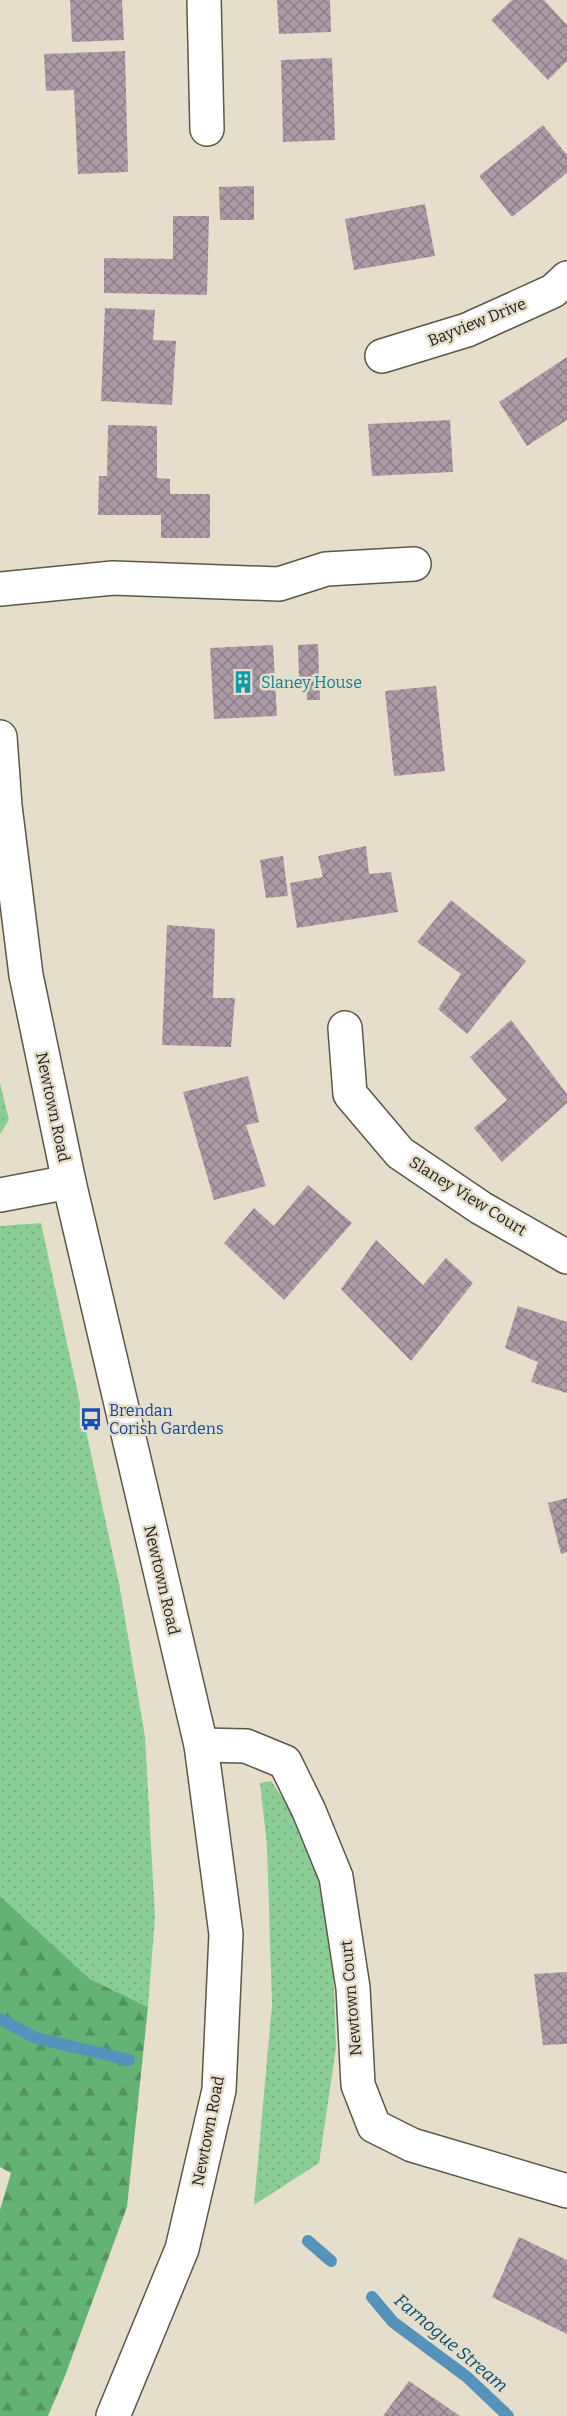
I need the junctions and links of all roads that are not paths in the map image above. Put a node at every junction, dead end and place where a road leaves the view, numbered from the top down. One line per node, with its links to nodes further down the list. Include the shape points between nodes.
1 (204, 0): 2 (street)
2 (207, 129)
3 (567, 278): 4 (street, Bayview Drive, via 553,291 467,330)
4 (382, 356)
5 (414, 564): 6 (street, via 326,569 279,584 113,578)
6 (0, 589)
7 (0, 737): 8 (street, Newtown Road)
8 (2, 806): 10 (street, Newtown Road, via 26,975)
9 (345, 1028): 12 (street, Slaney View Court, via 350,1094 400,1153 481,1208)
10 (69, 1182): 11 (street); 13 (street, Newtown Road)
11 (0, 1195)
12 (567, 1257)
13 (201, 1745): 14 (street, Newtown Court, via 246,1746 285,1762 309,1811 336,1877 352,1988 358,2085 374,2126 412,2145); 15 (street, Newtown Road, via 226,1934 219,2090 183,2249)
14 (567, 2191)
15 (113, 2416)

